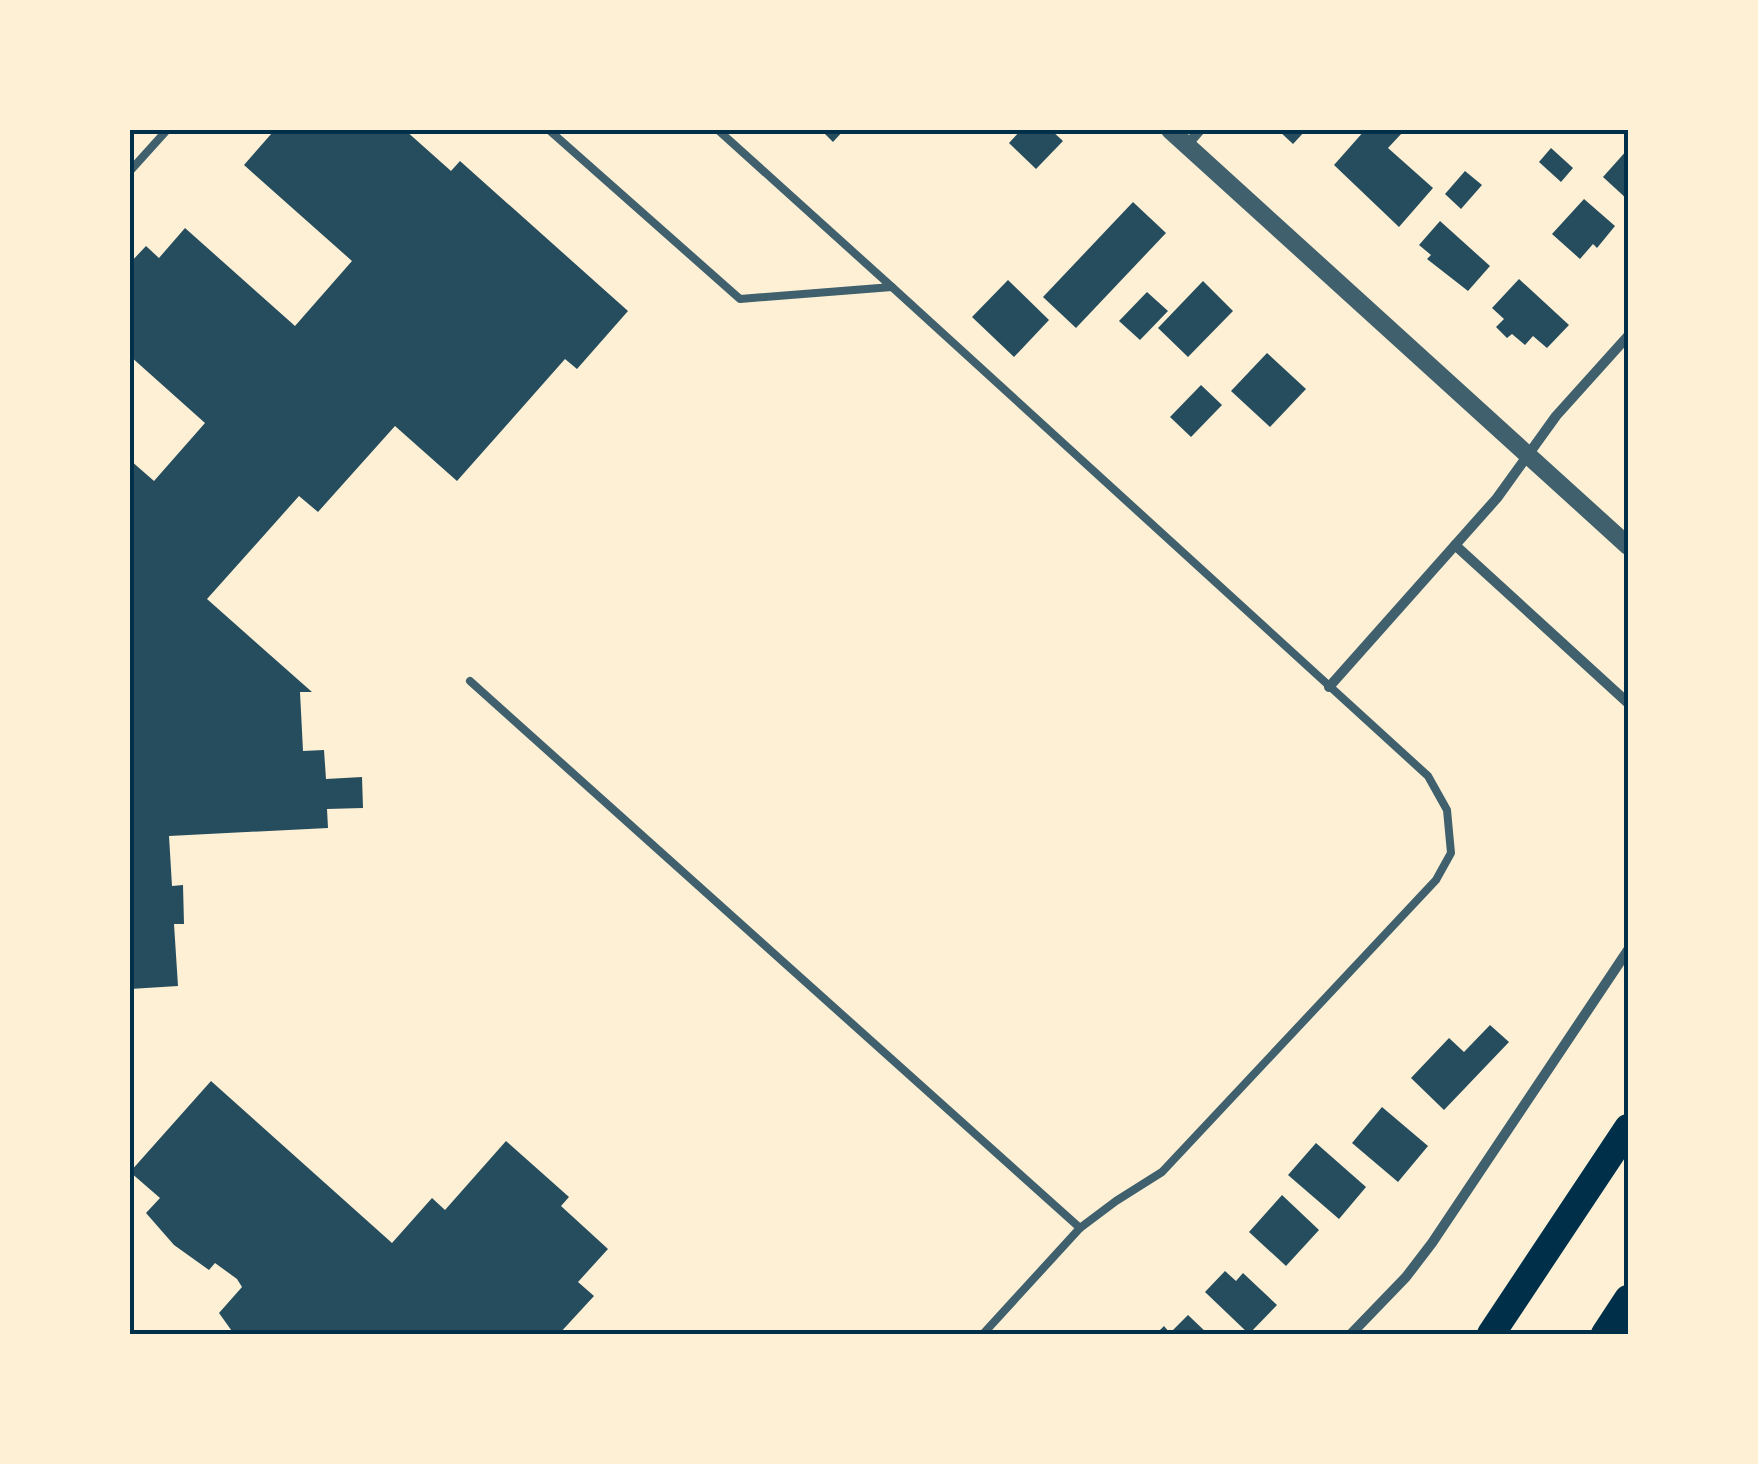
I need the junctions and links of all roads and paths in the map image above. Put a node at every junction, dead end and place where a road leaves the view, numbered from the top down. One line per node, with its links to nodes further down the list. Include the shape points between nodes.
1 (168, 130): 7 (lane)
2 (549, 130): 8 (lane, via 740,299)
3 (718, 130): 8 (lane)
4 (1170, 130): 6 (street)
5 (1200, 130): 6 (street)
6 (1187, 145): 10 (street)
7 (130, 172)
8 (892, 287): 14 (lane)
9 (1628, 336): 10 (street)
10 (1529, 456): 11 (street); 12 (street)
11 (1455, 545): 14 (street); 15 (street)
12 (1628, 546)
13 (470, 681): 18 (lane)
14 (1329, 687): 18 (lane, via 1428,776 1447,810 1451,852 1436,880 1162,1172)
15 (1628, 703)
16 (1628, 950): 21 (street, via 1432,1244)
17 (1628, 1128): 22 (highway)
18 (1080, 1228): 20 (lane)
19 (1628, 1299): 23 (highway)
20 (982, 1334)
21 (1351, 1334)
22 (1490, 1334)
23 (1605, 1334)

